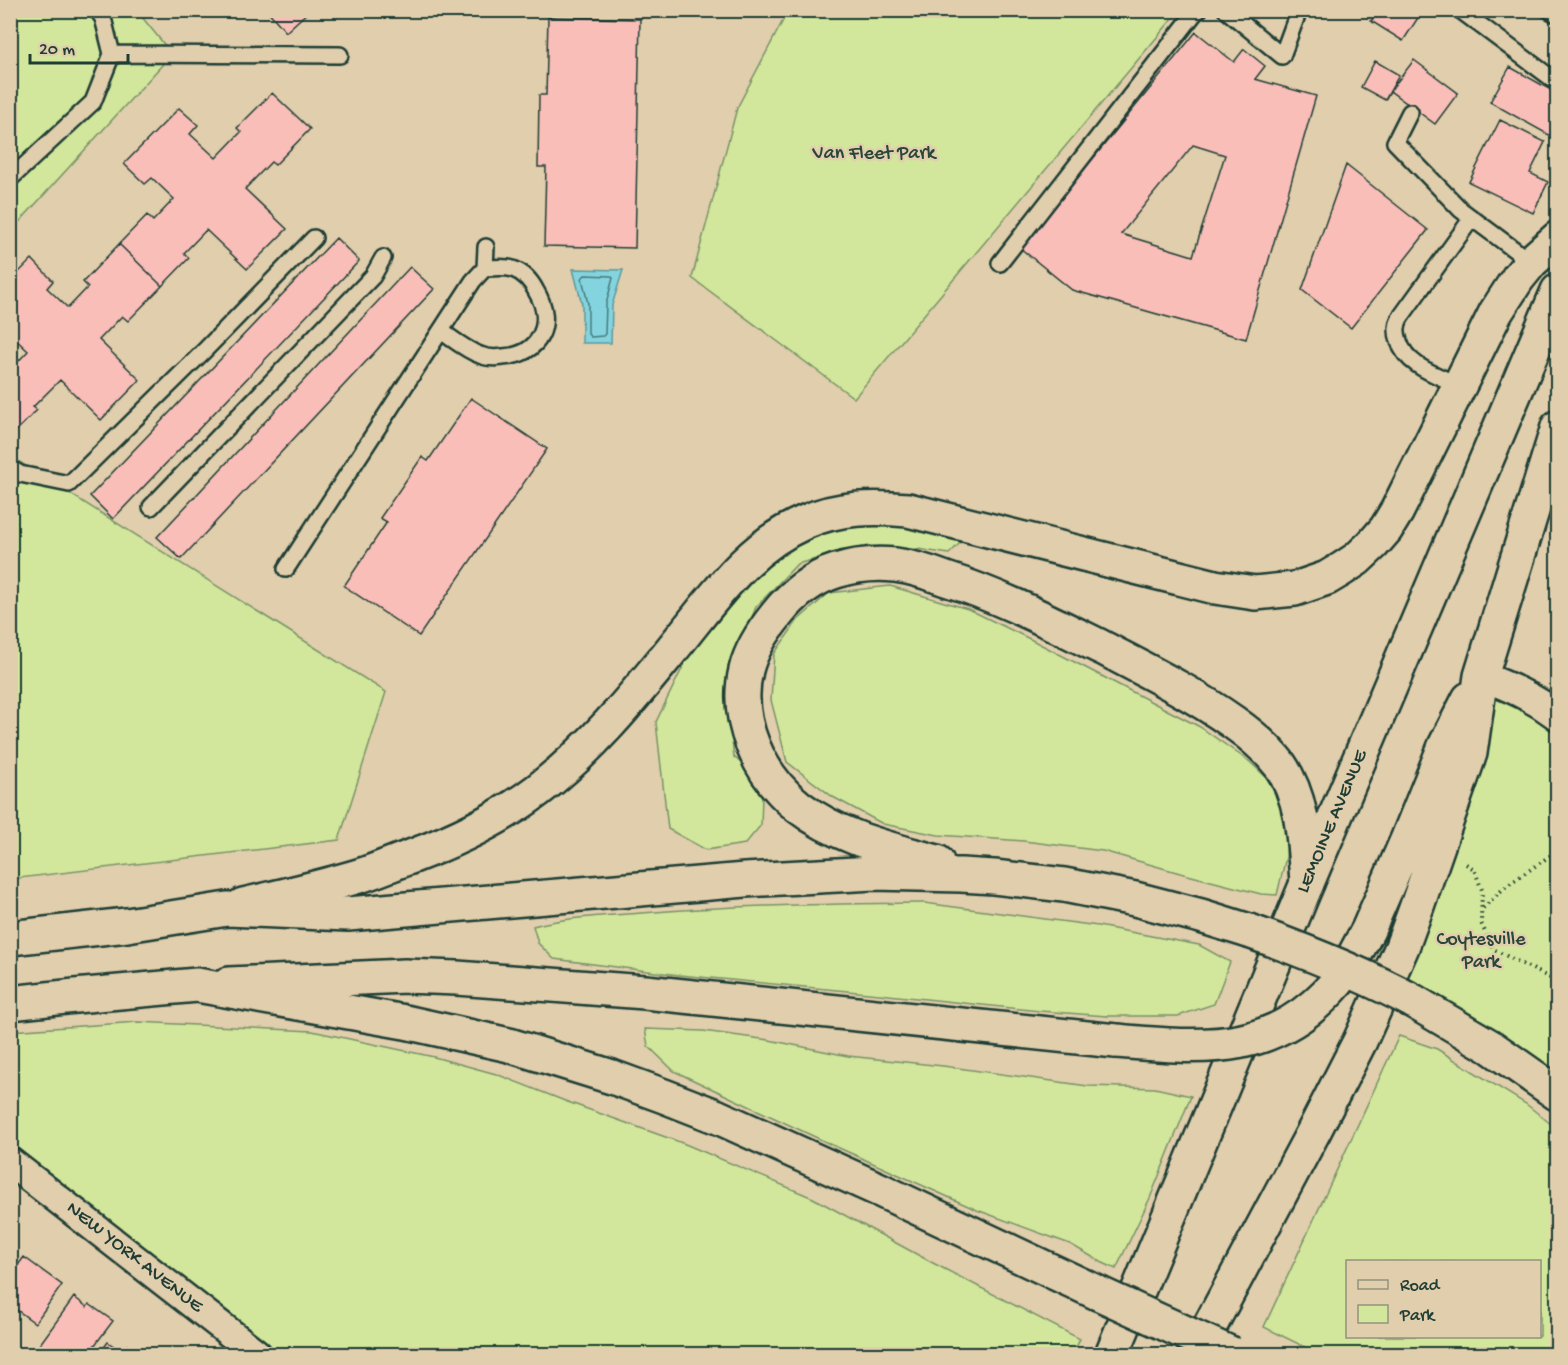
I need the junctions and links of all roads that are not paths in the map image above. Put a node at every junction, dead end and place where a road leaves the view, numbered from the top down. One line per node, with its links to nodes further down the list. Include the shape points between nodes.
1 (97, 10): 8 (lane, via 104,18)
2 (1199, 10): 19 (lane)
3 (1226, 10): 4 (lane, via 1282,56)
4 (1299, 10)
5 (1460, 10): 10 (lane)
6 (1549, 10): 7 (lane)
7 (1557, 15)
8 (112, 54): 9 (lane); 12 (lane, via 93,102)
9 (340, 55)
10 (1557, 83)
11 (1410, 112): 13 (lane, via 1395,142)
12 (10, 179)
13 (1472, 218): 18 (lane); 23 (lane, via 1396,329 1406,356)
14 (314, 238): 25 (lane, via 69,484 20,474)
15 (1557, 238): 18 (main road)
16 (486, 247): 20 (lane)
17 (383, 258): 26 (lane, via 373,276)
18 (1531, 262): 23 (main road, via 1496,312)
19 (1000, 263)
20 (485, 268): 22 (lane); 22 (lane, via 515,270 532,283 545,313 537,344 514,357 481,356)
21 (1557, 291): 31 (main road, LEMOINE AVENUE)
22 (441, 331): 27 (lane)
23 (1458, 385): 32 (main road, via 1386,529 1342,570 1295,590 1255,593 1215,587 908,510 847,510 806,521 767,544 738,568 598,737 560,773 514,807 448,842 363,875)
24 (1557, 427): 28 (main road)
25 (10, 468)
26 (152, 507)
27 (286, 570)
28 (1481, 676): 29 (street, via 1526,694); 34 (main road, bridge, via 1445,746 1412,830 1353,958 1338,981 1303,1015 1254,1039 1205,1046 1116,1041 634,991 457,978 381,977); 40 (main road, via 1470,753 1387,984 1321,1119)
29 (1557, 716)
30 (994, 877): 31 (main road, via 873,844 838,830 783,793 759,760 743,704 747,667 756,644 774,618 814,580 834,571 876,564 936,575 984,592 1079,636 1214,709 1269,752 1288,778 1301,817); 32 (main road, via 932,873 796,877 348,914); 36 (main road, bridge, via 1135,899 1249,931 1335,964 1460,1028)
31 (1307, 883): 39 (main road, LEMOINE AVENUE)
32 (226, 909): 33 (main road, via 137,924)
33 (19, 935)
34 (197, 985): 35 (main road); 41 (main road, bridge, via 455,1032 612,1077 772,1141)
35 (10, 1003)
36 (1557, 1094)
37 (10, 1162): 38 (street, NEW YORK AVENUE)
38 (257, 1354)
39 (1112, 1354)
40 (1195, 1354)
41 (1232, 1354)

